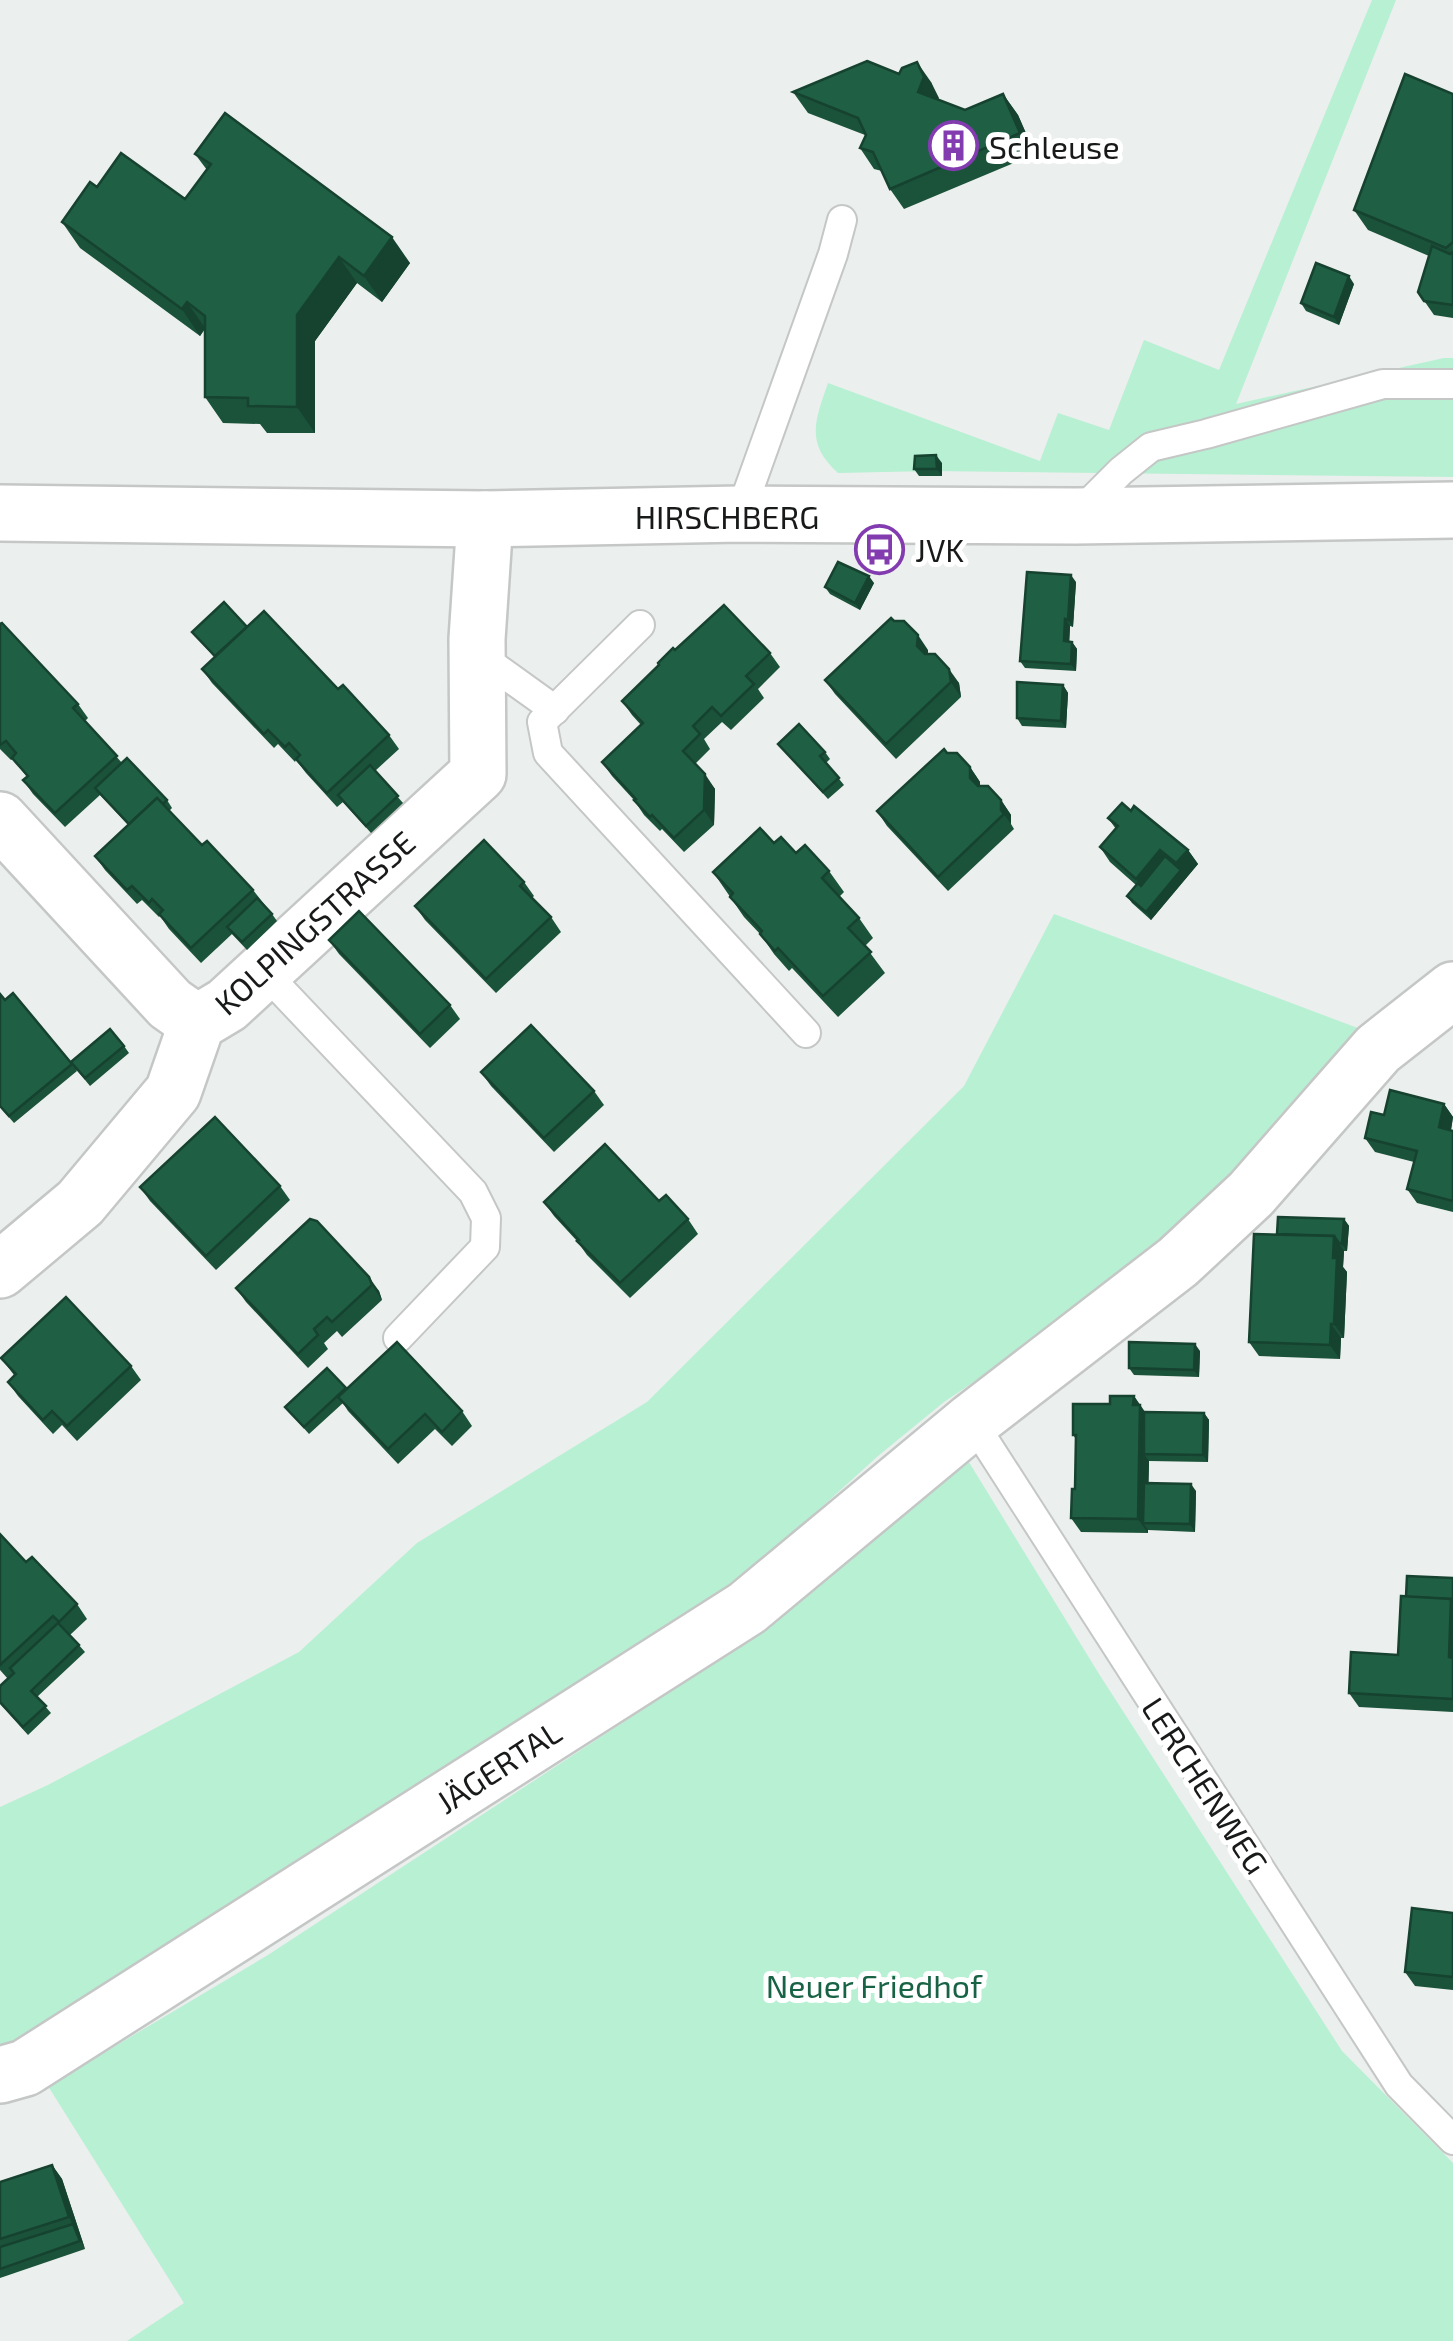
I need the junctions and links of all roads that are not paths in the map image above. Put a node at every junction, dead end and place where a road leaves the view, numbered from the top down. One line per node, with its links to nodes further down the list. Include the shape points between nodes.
1 (842, 220): 5 (lane)
2 (1453, 384): 6 (lane, via 1383,384 1151,446)
3 (1453, 510): 6 (street, HIRSCHBERG)
4 (0, 512): 7 (street, HIRSCHBERG)
5 (740, 514): 6 (street, HIRSCHBERG); 7 (street, HIRSCHBERG)
6 (1076, 516)
7 (485, 519): 9 (street, KOLPINGSTRASSE)
8 (640, 626): 10 (lane)
9 (478, 654): 10 (lane); 12 (street, KOLPINGSTRASSE, via 478,774)
10 (555, 710): 15 (lane, via 542,722 548,753)
11 (0, 820): 14 (street, via 170,1004)
12 (264, 972): 14 (street, KOLPINGSTRASSE); 17 (lane, via 474,1192 486,1218 485,1247)
13 (1453, 990): 18 (street, JÄGERTAL, via 1378,1049 1251,1194 1178,1262)
14 (197, 1023): 16 (street, KOLPINGSTRASSE, via 173,1092 80,1203)
15 (806, 1034)
16 (0, 1270)
17 (398, 1338)
18 (972, 1421): 19 (street, JÄGERTAL, via 746,1608); 20 (lane, LERCHENWEG, via 1399,2085)
19 (13, 2072)
20 (1453, 2140)

